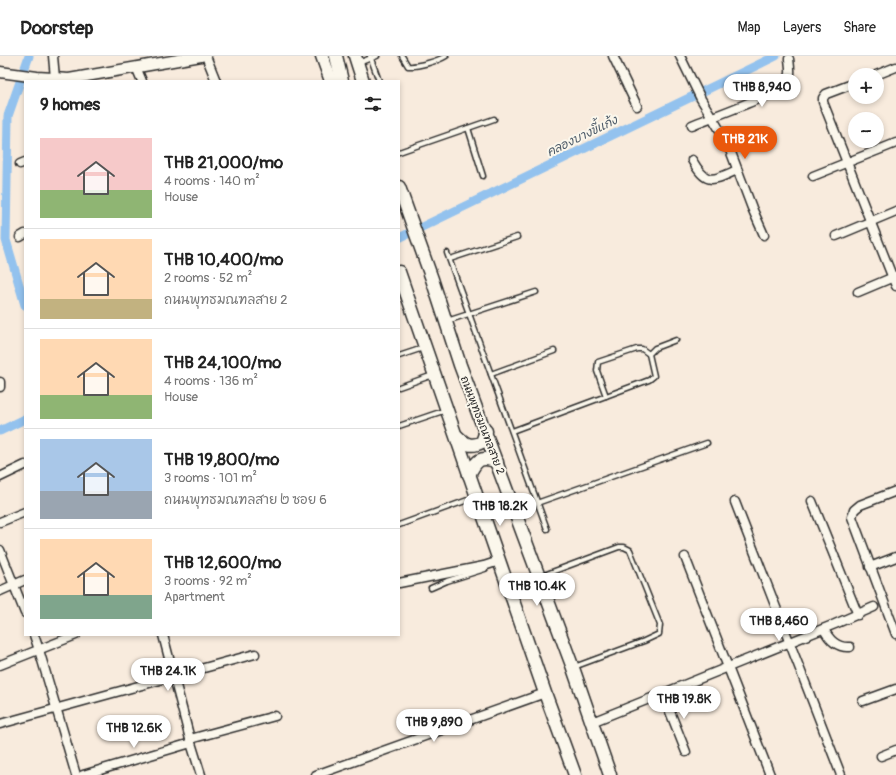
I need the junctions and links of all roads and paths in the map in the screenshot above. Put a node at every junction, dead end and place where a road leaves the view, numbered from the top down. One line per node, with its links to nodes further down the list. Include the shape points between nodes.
1 (53, 56): 18 (street)
2 (201, 56): 14 (street)
3 (206, 56): 21 (street)
4 (322, 56): 22 (main road)
5 (336, 56): 23 (main road)
6 (377, 56): 11 (lane)
7 (402, 56): 8 (lane, via 408,66 414,67)
8 (446, 56)
9 (613, 56): 27 (street)
10 (680, 56): 28 (street)
11 (370, 57): 13 (lane); 25 (lane)
12 (789, 59): 28 (street, via 790,78 782,88)
13 (356, 60): 24 (main road)
14 (136, 67): 19 (street); 20 (street)
15 (896, 68): 16 (street)
16 (884, 72)
17 (0, 73): 18 (street)
18 (55, 78): 19 (street)
19 (70, 80)
20 (142, 80)
21 (216, 80)
22 (331, 80)
23 (342, 80)
24 (363, 80)
25 (379, 80)
26 (848, 85): 35 (street, via 829,92 823,98)
27 (637, 106)
28 (713, 117): 30 (street); 36 (street)
29 (494, 119): 31 (lane)
30 (692, 125)
31 (468, 128): 33 (lane); 37 (lane)
32 (896, 143): 35 (street)
33 (400, 152)
34 (692, 160): 36 (street, via 698,171 706,178 713,179)
35 (847, 162): 38 (street); 41 (street)
36 (738, 170): 42 (street)
37 (483, 176)
38 (813, 176)
39 (400, 190): 53 (main road, ถนนพุทธมณฑลสาย 2)
40 (896, 211): 41 (street)
41 (871, 221): 43 (street); 48 (street)
42 (764, 235)
43 (836, 236)
44 (517, 237): 46 (lane)
45 (447, 253): 46 (lane)
46 (450, 260): 52 (lane)
47 (400, 275): 55 (main road)
48 (894, 277): 49 (street); 51 (street)
49 (896, 286)
50 (536, 292): 52 (lane)
51 (858, 292)
52 (470, 314): 53 (lane); 59 (lane)
53 (446, 321): 67 (main road, ถนนพุทธมณฑลสาย 2)
54 (676, 340): 57 (lane, via 655,348)
55 (425, 348): 58 (lane); 60 (main road)
56 (554, 351): 59 (lane)
57 (649, 354): 64 (lane, via 654,376); 64 (lane, via 637,349 598,362 597,371)
58 (400, 356)
59 (491, 374): 68 (lane)
60 (435, 375): 63 (lane); 65 (main road)
61 (0, 382): 62 (street)
62 (0, 387)
63 (400, 387)
64 (606, 396): 68 (lane)
65 (447, 410): 66 (lane); 69 (main road)
66 (400, 426)
67 (486, 431): 69 (main road, via 482,442 474,445 465,444); 71 (main road, ถนนพุทธมณฑลสาย 2)
68 (512, 431): 78 (lane)
69 (457, 436): 73 (main road)
70 (707, 443): 78 (lane)
71 (497, 462): 73 (main road, via 490,459 478,461); 80 (main road, ถนนพุทธมณฑลสาย 2)
72 (24, 465): 74 (street)
73 (469, 475): 76 (main road)
74 (0, 477)
75 (896, 491): 89 (street, via 860,505 854,510 852,517)
76 (477, 496): 83 (lane); 88 (main road)
77 (812, 501): 98 (street)
78 (538, 502): 80 (lane); 84 (lane)
79 (735, 502): 105 (street)
80 (514, 511): 90 (main road, ถนนพุทธมณฑลสาย 2)
81 (24, 512): 82 (street)
82 (0, 522)
83 (400, 525)
84 (547, 528)
85 (0, 550): 93 (street)
86 (685, 557): 111 (street)
87 (896, 557): 89 (street)
88 (499, 562): 92 (street); 94 (lane); 114 (main road)
89 (870, 567): 99 (street)
90 (539, 577): 110 (main road, ถนนพุทธมณฑลสาย 2); 110 (lane, via 624,547 630,550 660,625 659,634 644,642)
91 (24, 580): 93 (street)
92 (400, 583)
93 (14, 585): 95 (street); 97 (street)
94 (431, 588)
95 (0, 591)
96 (874, 607): 98 (street)
97 (24, 610)
98 (858, 615): 100 (street)
99 (894, 624): 101 (street)
100 (824, 629): 105 (street); 106 (street, via 828,637 843,648)
101 (896, 634)
102 (34, 636): 107 (street)
103 (74, 636): 107 (street)
104 (164, 636): 112 (street)
105 (790, 642): 111 (street); 132 (street)
106 (850, 647)
107 (39, 650): 109 (street); 117 (street)
108 (255, 654): 112 (street)
109 (0, 665)
110 (573, 668): 119 (main road, ถนนพุทธมณฑลสาย 2)
111 (728, 668): 115 (street); 131 (street)
112 (174, 676): 117 (street); 121 (street)
113 (896, 689): 116 (street)
114 (545, 692): 128 (street); 129 (main road)
115 (663, 694): 119 (street); 123 (street)
116 (863, 701)
117 (57, 709): 120 (street); 125 (street)
118 (275, 716): 121 (street)
119 (592, 722): 130 (main road, ถนนพุทธมณฑลสาย 2)
120 (0, 724)
121 (190, 741): 126 (street); 127 (street)
122 (896, 750): 124 (street)
123 (686, 752)
124 (881, 756)
125 (76, 775)
126 (83, 775)
127 (201, 775)
128 (316, 775)
129 (575, 775)
130 (610, 775)
131 (770, 775)
132 (841, 775)

